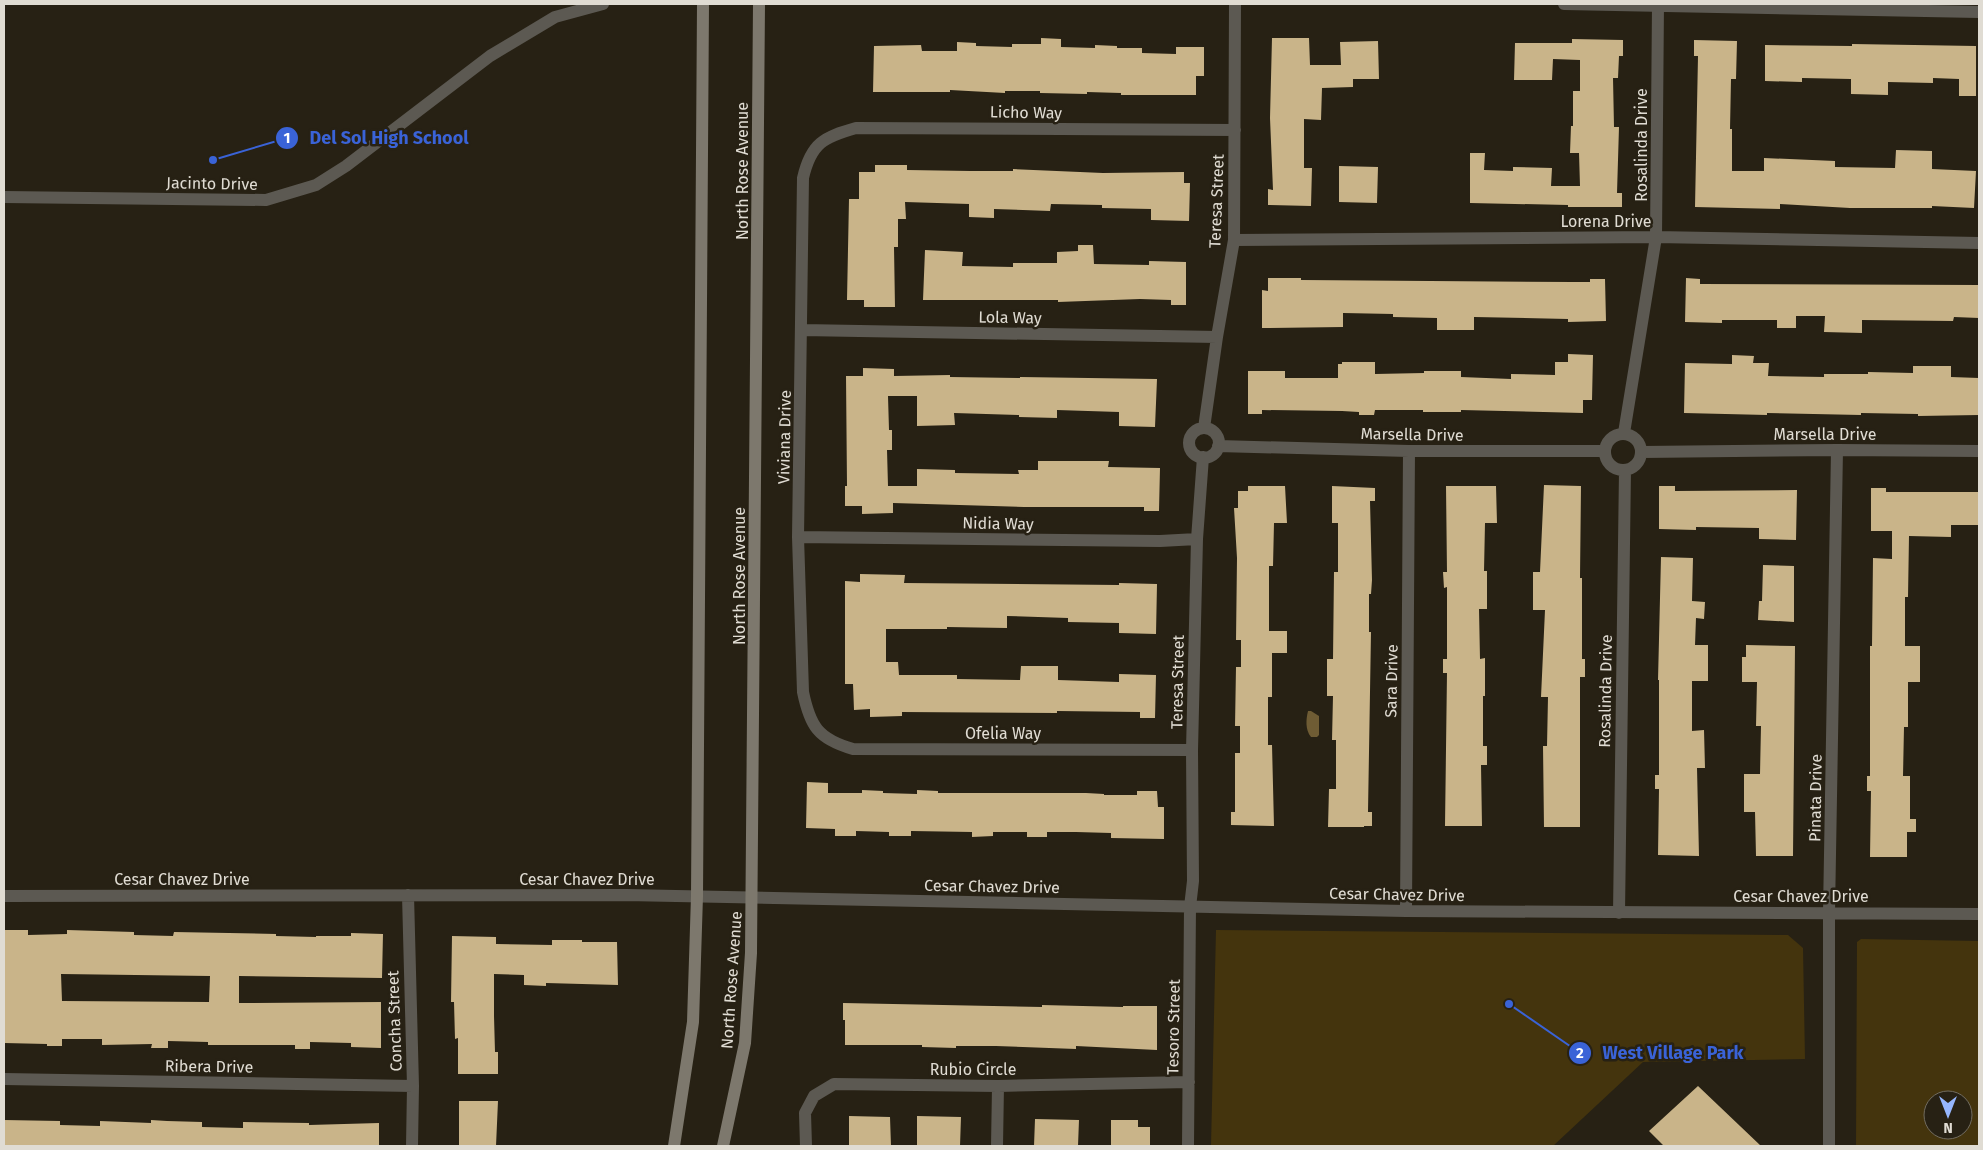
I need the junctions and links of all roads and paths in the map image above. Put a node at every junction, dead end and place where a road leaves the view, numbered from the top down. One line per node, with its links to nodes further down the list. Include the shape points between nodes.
1 (603, 4): 11 (street, Jacinto Drive, via 555,17 490,56 346,166 316,185 266,200)
2 (703, 4): 33 (main road)
3 (759, 4): 34 (main road, North Rose Avenue)
4 (1235, 4): 9 (street, Teresa Street)
5 (1564, 4): 6 (street)
6 (1658, 4): 7 (street); 12 (street, Rosalinda Drive)
7 (1869, 6): 8 (street)
8 (1979, 12)
9 (1235, 130): 10 (street, Licho Way, via 856,128); 13 (street, Teresa Street)
10 (819, 142): 15 (street, Viviana Drive, via 807,162 803,178)
11 (4, 197)
12 (1656, 237): 13 (street, Lorena Drive); 14 (street, Lorena Drive); 18 (street, Rosalinda Drive)
13 (1234, 240): 16 (street, Teresa Street)
14 (1979, 243)
15 (802, 330): 16 (street, Lola Way); 27 (street, Viviana Drive)
16 (1217, 337): 17 (street, Teresa Street)
17 (1204, 428): 19 (street, via 1217,436); 25 (street, via 1193,432 1189,442 1193,454)
18 (1624, 433): 22 (street, via 1611,438); 24 (street, via 1640,443)
19 (1218, 446): 21 (street, Marsella Drive); 25 (street, via 1212,455)
20 (1837, 450): 23 (street, Marsella Drive); 24 (street, Marsella Drive); 37 (street, Pinata Drive)
21 (1409, 451): 22 (street, Marsella Drive); 36 (street, Sara Drive)
22 (1605, 451): 26 (street, via 1611,466)
23 (1979, 451)
24 (1642, 452): 26 (street, via 1640,461)
25 (1203, 458): 28 (street, Teresa Street)
26 (1625, 470): 38 (street, Rosalinda Drive)
27 (798, 537): 28 (street, Nidia Way); 29 (street, Viviana Drive, via 803,692 808,715)
28 (1197, 540): 30 (street, Teresa Street)
29 (819, 732): 30 (street, Ofelia Way, via 838,745 853,749)
30 (1192, 750): 35 (street, Teresa Street, via 1193,881)
31 (408, 895): 32 (street, Cesar Chavez Drive); 33 (street, Cesar Chavez Drive); 42 (street, Concha Street)
32 (4, 896)
33 (697, 896): 34 (street, Cesar Chavez Drive); 45 (main road, via 694,1022)
34 (753, 897): 35 (street, Cesar Chavez Drive); 46 (main road, North Rose Avenue, via 745,1043)
35 (1190, 907): 36 (street, Cesar Chavez Drive); 41 (street, Tesoro Street)
36 (1406, 911): 38 (street, Cesar Chavez Drive)
37 (1829, 912): 38 (street, Cesar Chavez Drive); 39 (street, Cesar Chavez Drive); 50 (street, Pinata Drive)
38 (1619, 913)
39 (1979, 914)
40 (4, 1079): 42 (street, Ribera Drive)
41 (1189, 1082): 43 (street, Rubio Circle); 49 (street, Tesoro Street)
42 (413, 1086): 44 (street, Concha Street)
43 (998, 1086): 47 (street, Rubio Circle, via 834,1084 814,1096 805,1113); 48 (street)
44 (412, 1146)
45 (674, 1146)
46 (723, 1146)
47 (806, 1146)
48 (997, 1146)
49 (1188, 1146)
50 (1829, 1146)

